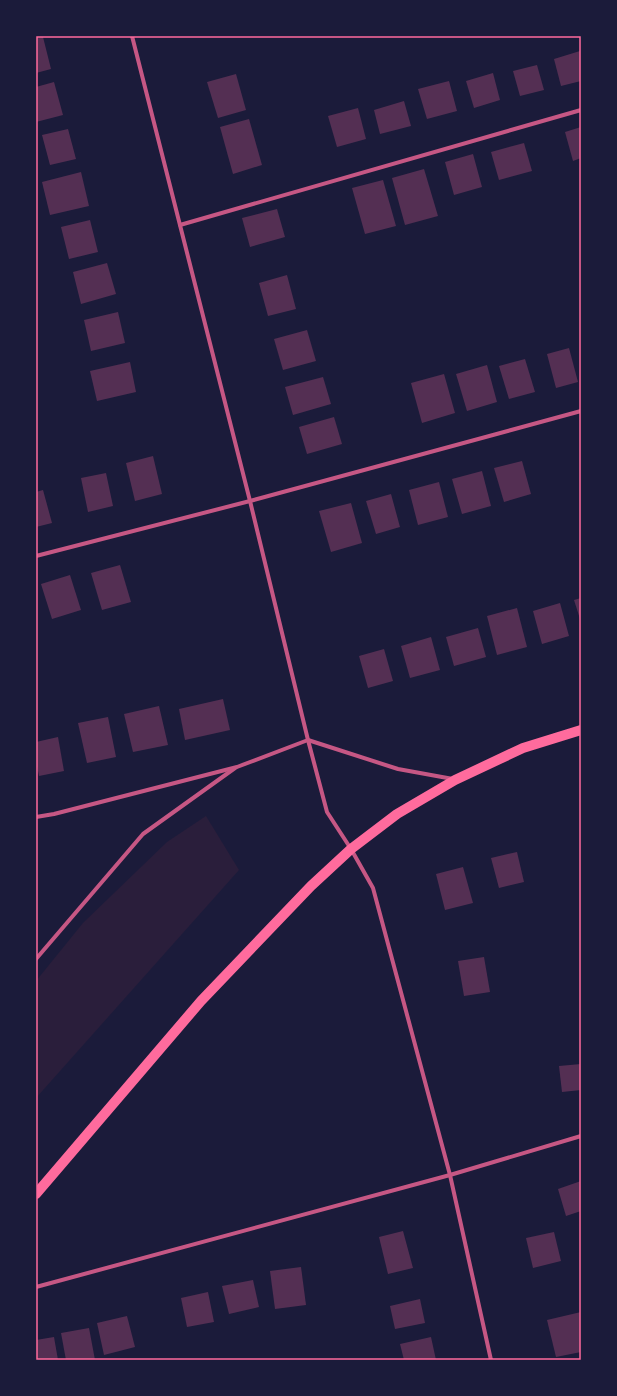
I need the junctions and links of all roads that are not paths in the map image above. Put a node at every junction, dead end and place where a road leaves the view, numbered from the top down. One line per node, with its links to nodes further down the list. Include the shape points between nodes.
1 (132, 36): 3 (street)
2 (581, 110): 3 (street)
3 (180, 225): 5 (street)
4 (581, 410): 5 (street)
5 (250, 501): 6 (street); 8 (street)
6 (36, 556)
7 (581, 730): 10 (main road, via 523,748)
8 (308, 740): 9 (street); 10 (street, via 398,769); 12 (street, via 327,812)
9 (237, 767): 11 (street); 13 (street, via 143,834)
10 (455, 780): 12 (main road, via 397,814)
11 (36, 817)
12 (352, 849): 15 (street, via 373,888); 16 (main road, via 311,886 200,1001)
13 (36, 960)
14 (581, 1136): 15 (street)
15 (450, 1175): 17 (street); 18 (street)
16 (36, 1194)
17 (36, 1287)
18 (491, 1360)

